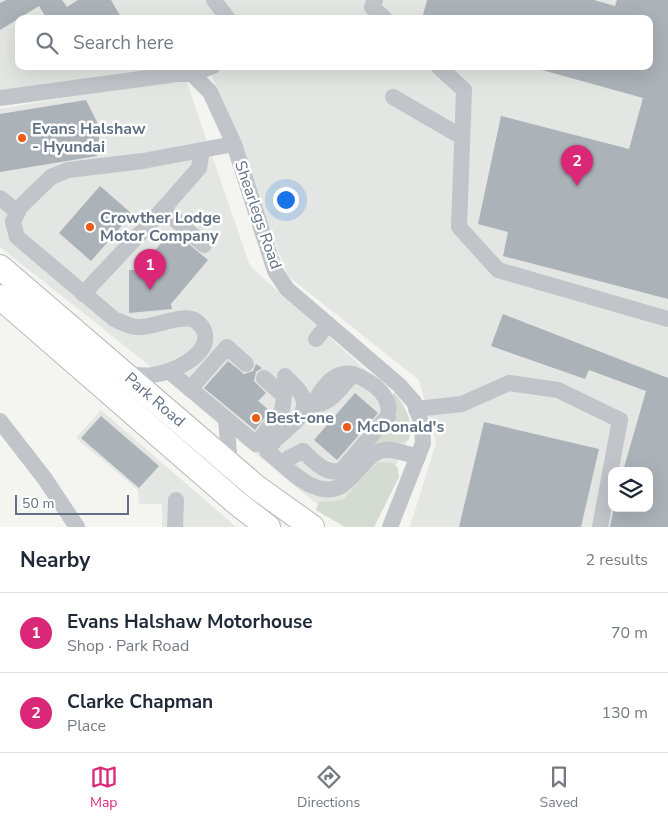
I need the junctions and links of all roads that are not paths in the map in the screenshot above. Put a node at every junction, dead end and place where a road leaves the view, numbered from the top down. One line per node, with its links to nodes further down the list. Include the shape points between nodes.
1 (214, 0): 3 (street)
2 (375, 0): 4 (street, via 372,7)
3 (225, 15)
4 (381, 15)
5 (202, 70): 7 (street)
6 (442, 70): 10 (street, via 464,90)
7 (192, 74): 9 (street); 11 (street, Shearlegs Road, via 210,92)
8 (393, 97): 10 (street)
9 (0, 98)
10 (462, 137): 20 (street, via 459,227 498,270)
11 (234, 144): 12 (street); 21 (street, Shearlegs Road, via 275,271 287,289)
12 (202, 150): 14 (street, via 199,168); 15 (street, via 68,170 51,177)
13 (0, 198): 15 (street)
14 (163, 209): 16 (street); 18 (street)
15 (18, 212): 18 (street, via 13,222 17,237)
16 (204, 245)
17 (0, 267): 25 (highway, Park Road)
18 (83, 294): 24 (street, via 114,319 135,327 189,318 196,321 205,336 201,351)
19 (0, 297): 41 (highway, Park Road)
20 (668, 319)
21 (328, 324): 22 (street); 30 (street, Shearlegs Road, via 399,385)
22 (316, 339)
23 (246, 364): 28 (street, via 227,347)
24 (169, 372): 25 (street, via 150,376); 28 (street)
25 (125, 374): 36 (highway, Park Road)
26 (285, 376): 29 (street, via 303,396)
27 (264, 378): 32 (street, via 284,396 282,411 256,444)
28 (190, 389): 32 (street)
29 (308, 408): 33 (street); 34 (street, via 327,402 353,374 366,379 386,396 390,406 388,416 342,470 335,473 327,471)
30 (416, 409): 35 (street, Shearlegs Road, via 422,424 423,442); 44 (street, via 462,404 509,383 558,390 620,420)
31 (0, 420): 39 (street)
32 (226, 420): 36 (street)
33 (288, 428): 34 (street); 37 (street, via 267,451)
34 (303, 451): 37 (street, via 289,458)
35 (418, 458): 37 (street, via 380,451 349,481 330,489 316,488 304,482); 43 (street, Shearlegs Road)
36 (230, 464): 42 (highway, Park Road)
37 (284, 465)
38 (176, 500): 40 (street)
39 (77, 527)
40 (175, 527)
41 (268, 527)
42 (312, 527)
43 (390, 527)
44 (600, 527)

